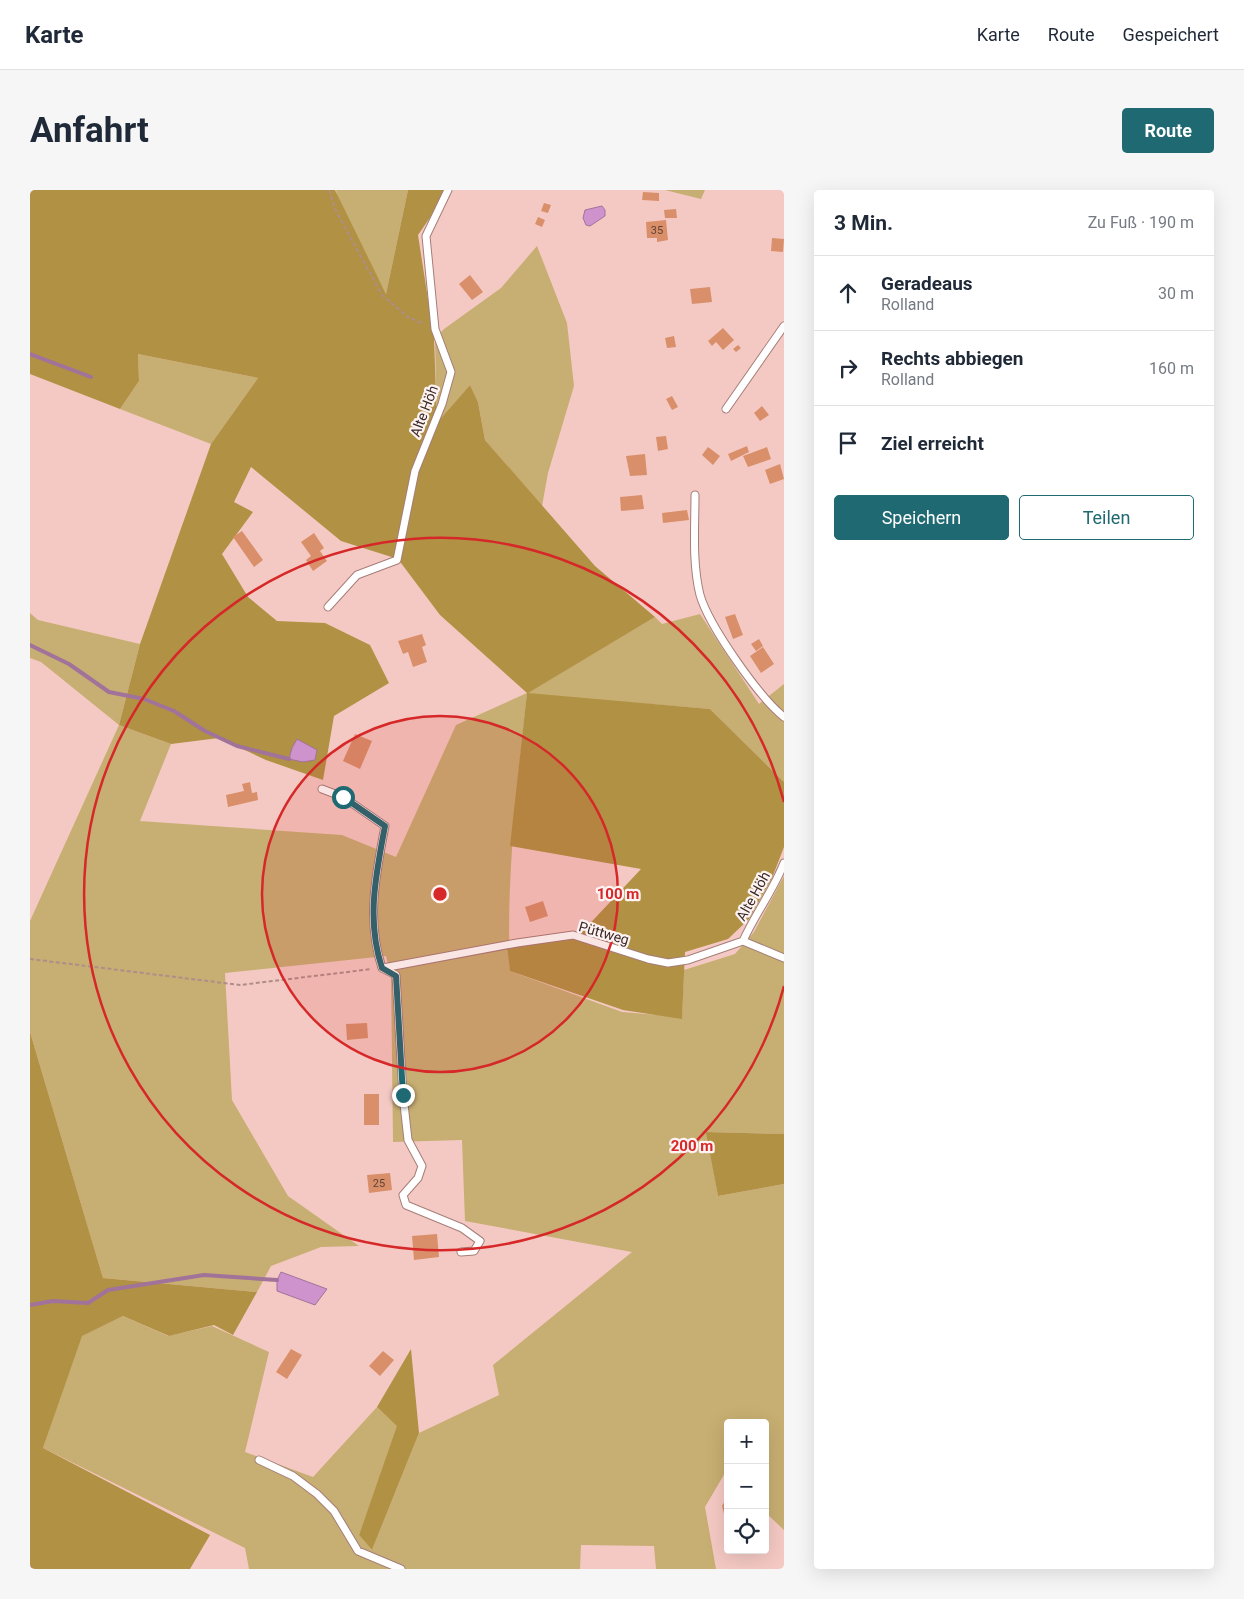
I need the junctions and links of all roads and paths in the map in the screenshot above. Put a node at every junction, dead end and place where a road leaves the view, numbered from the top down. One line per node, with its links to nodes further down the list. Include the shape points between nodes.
1 (329, 190): 4 (path, via 339,217 382,295 408,317)
2 (448, 190): 4 (lane, Alte Höh, via 426,236)
3 (784, 326): 5 (lane)
4 (436, 329): 7 (lane, Alte Höh, via 451,372 415,471 397,560 358,575)
5 (726, 409)
6 (695, 495): 8 (lane, via 700,595 749,678)
7 (328, 607)
8 (784, 717)
9 (322, 789): 14 (lane, via 343,797 385,826 372,907 373,931)
10 (784, 863): 11 (lane, Alte Höh)
11 (743, 941): 12 (lane); 14 (lane, Püttweg, via 688,960 668,963 573,935)
12 (784, 958)
13 (30, 959): 14 (path, via 240,985)
14 (382, 968): 15 (lane, via 396,976 408,1140 422,1166 404,1200 406,1204 462,1228 480,1241 474,1251)
15 (461, 1252)
16 (259, 1460): 17 (lane, via 293,1476 318,1494 334,1511 358,1551)
17 (401, 1569)

